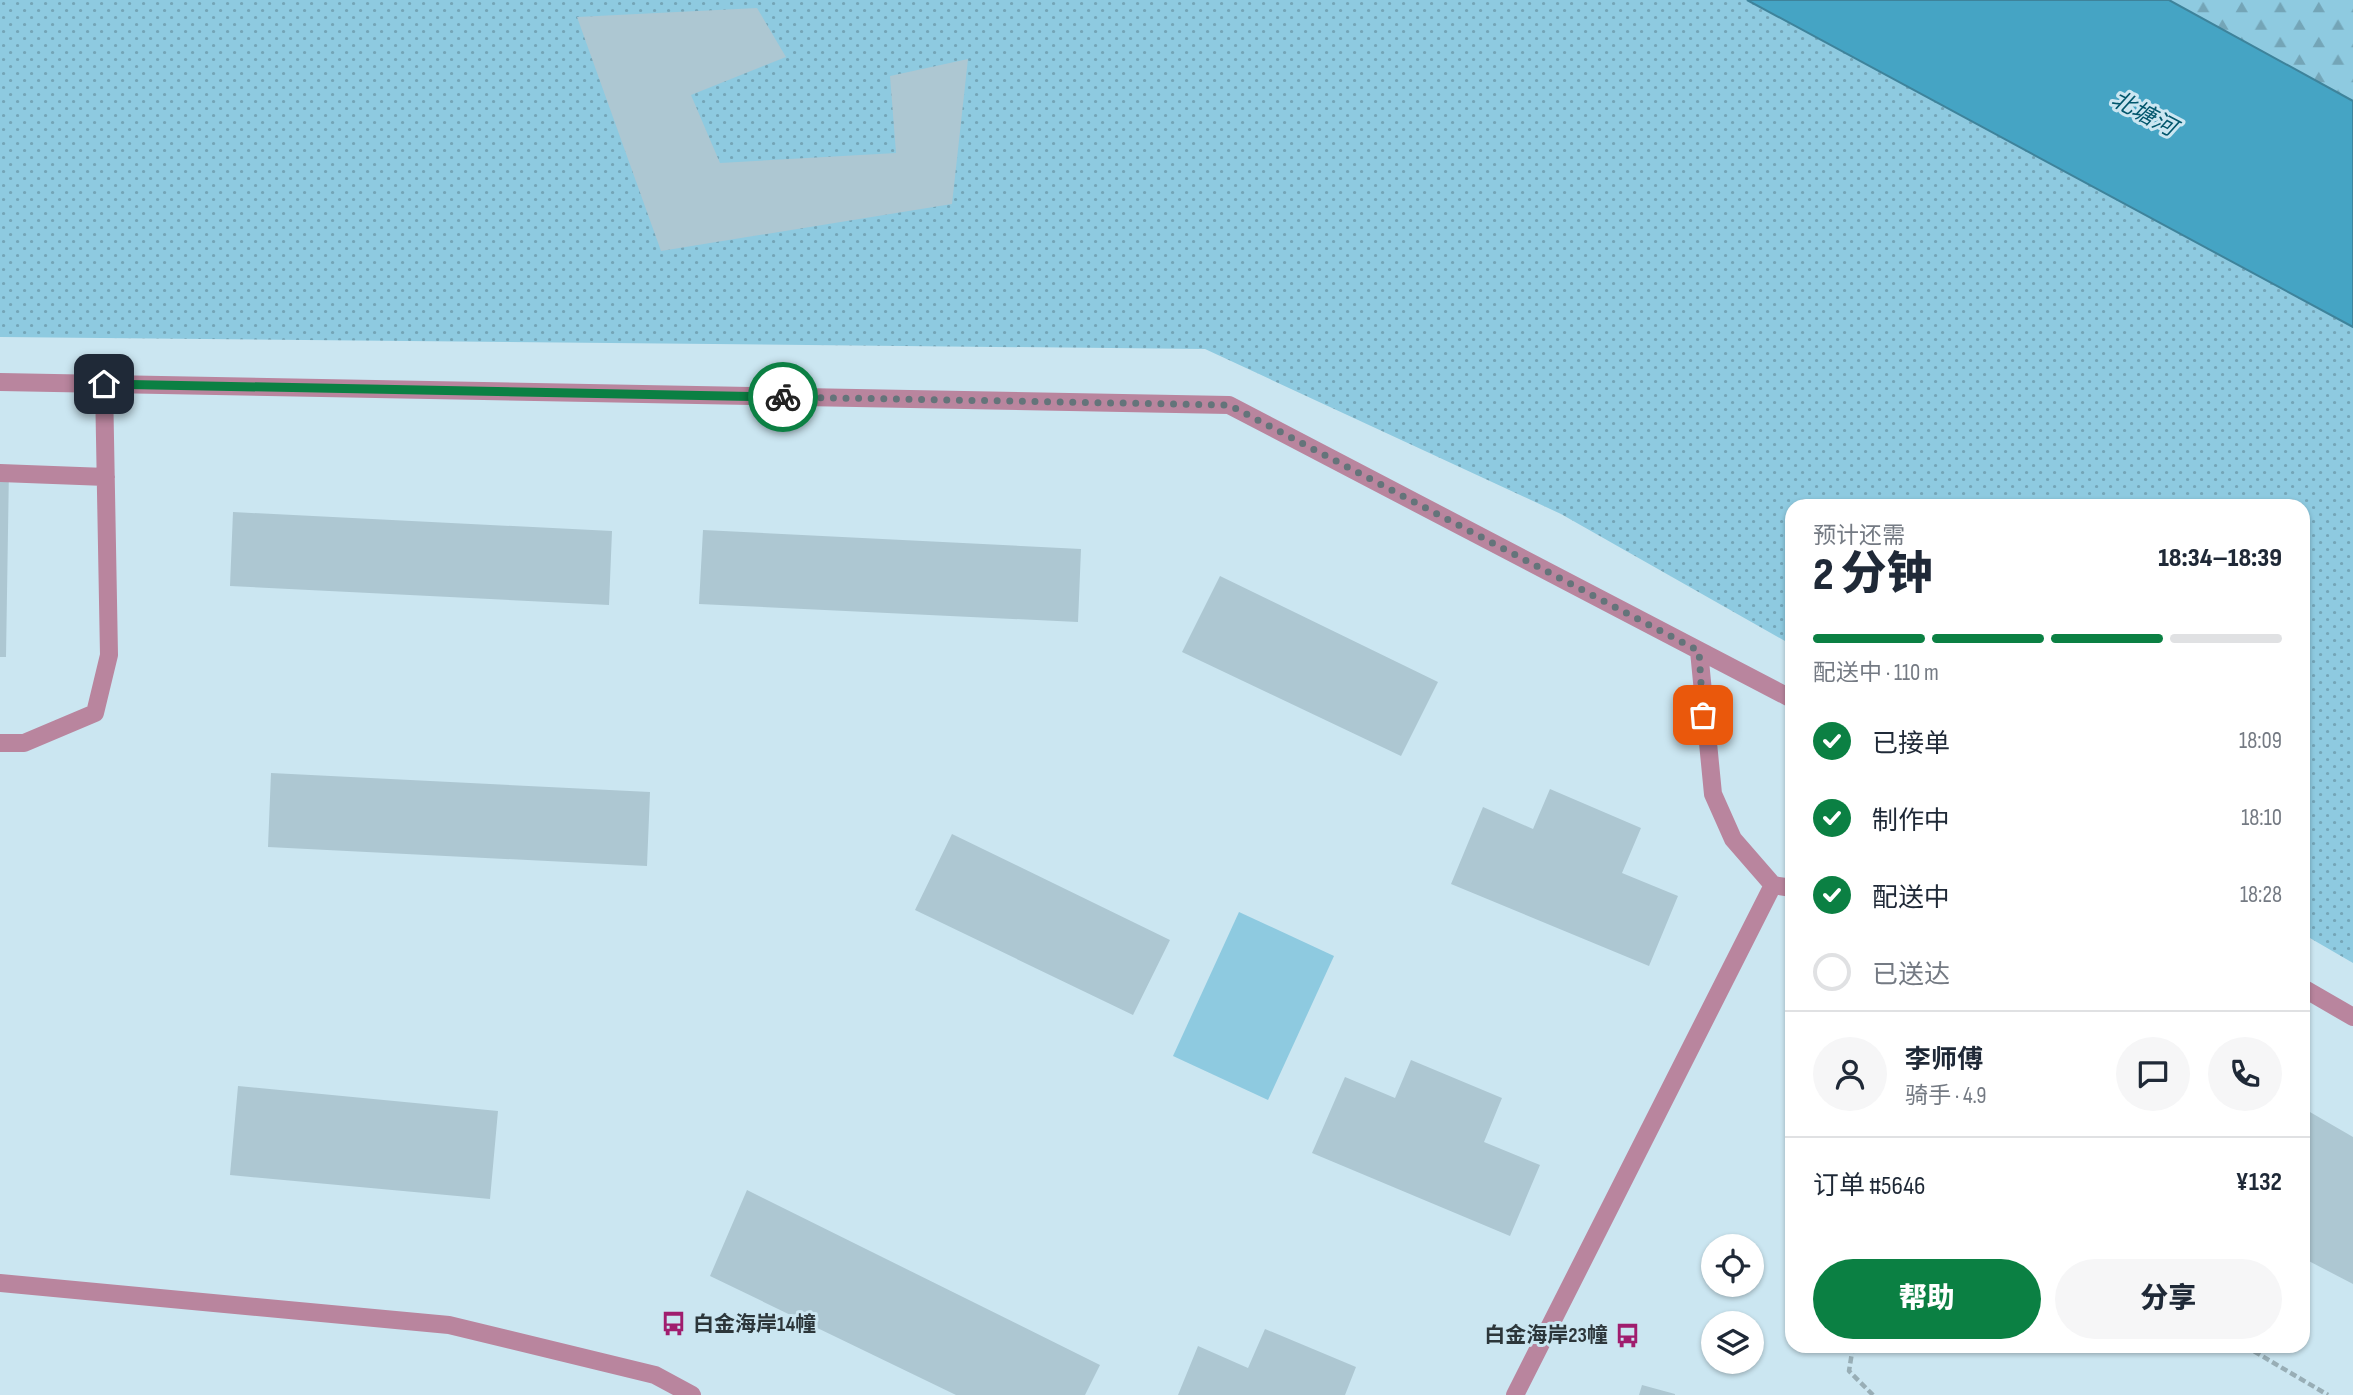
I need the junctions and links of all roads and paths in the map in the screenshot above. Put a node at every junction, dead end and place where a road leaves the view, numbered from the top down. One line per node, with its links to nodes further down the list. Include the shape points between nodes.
1 (0, 382): 2 (street)
2 (104, 384): 4 (street); 5 (street, via 1229,405)
3 (0, 473): 4 (street)
4 (106, 477): 7 (street, via 109,655 95,713 24,743)
5 (1699, 651): 6 (street); 8 (street, via 1713,794 1733,839)
6 (1785, 695)
7 (0, 743)
8 (1773, 885): 9 (street); 16 (street)
9 (1785, 887)
10 (2310, 992): 11 (street)
11 (2353, 1017)
12 (0, 1283): 15 (street, via 449,1325 655,1375)
13 (1852, 1353): 17 (path, via 1849,1371)
14 (2257, 1353): 18 (path)
15 (692, 1395)
16 (1515, 1395)
17 (1873, 1395)
18 (2328, 1395)

